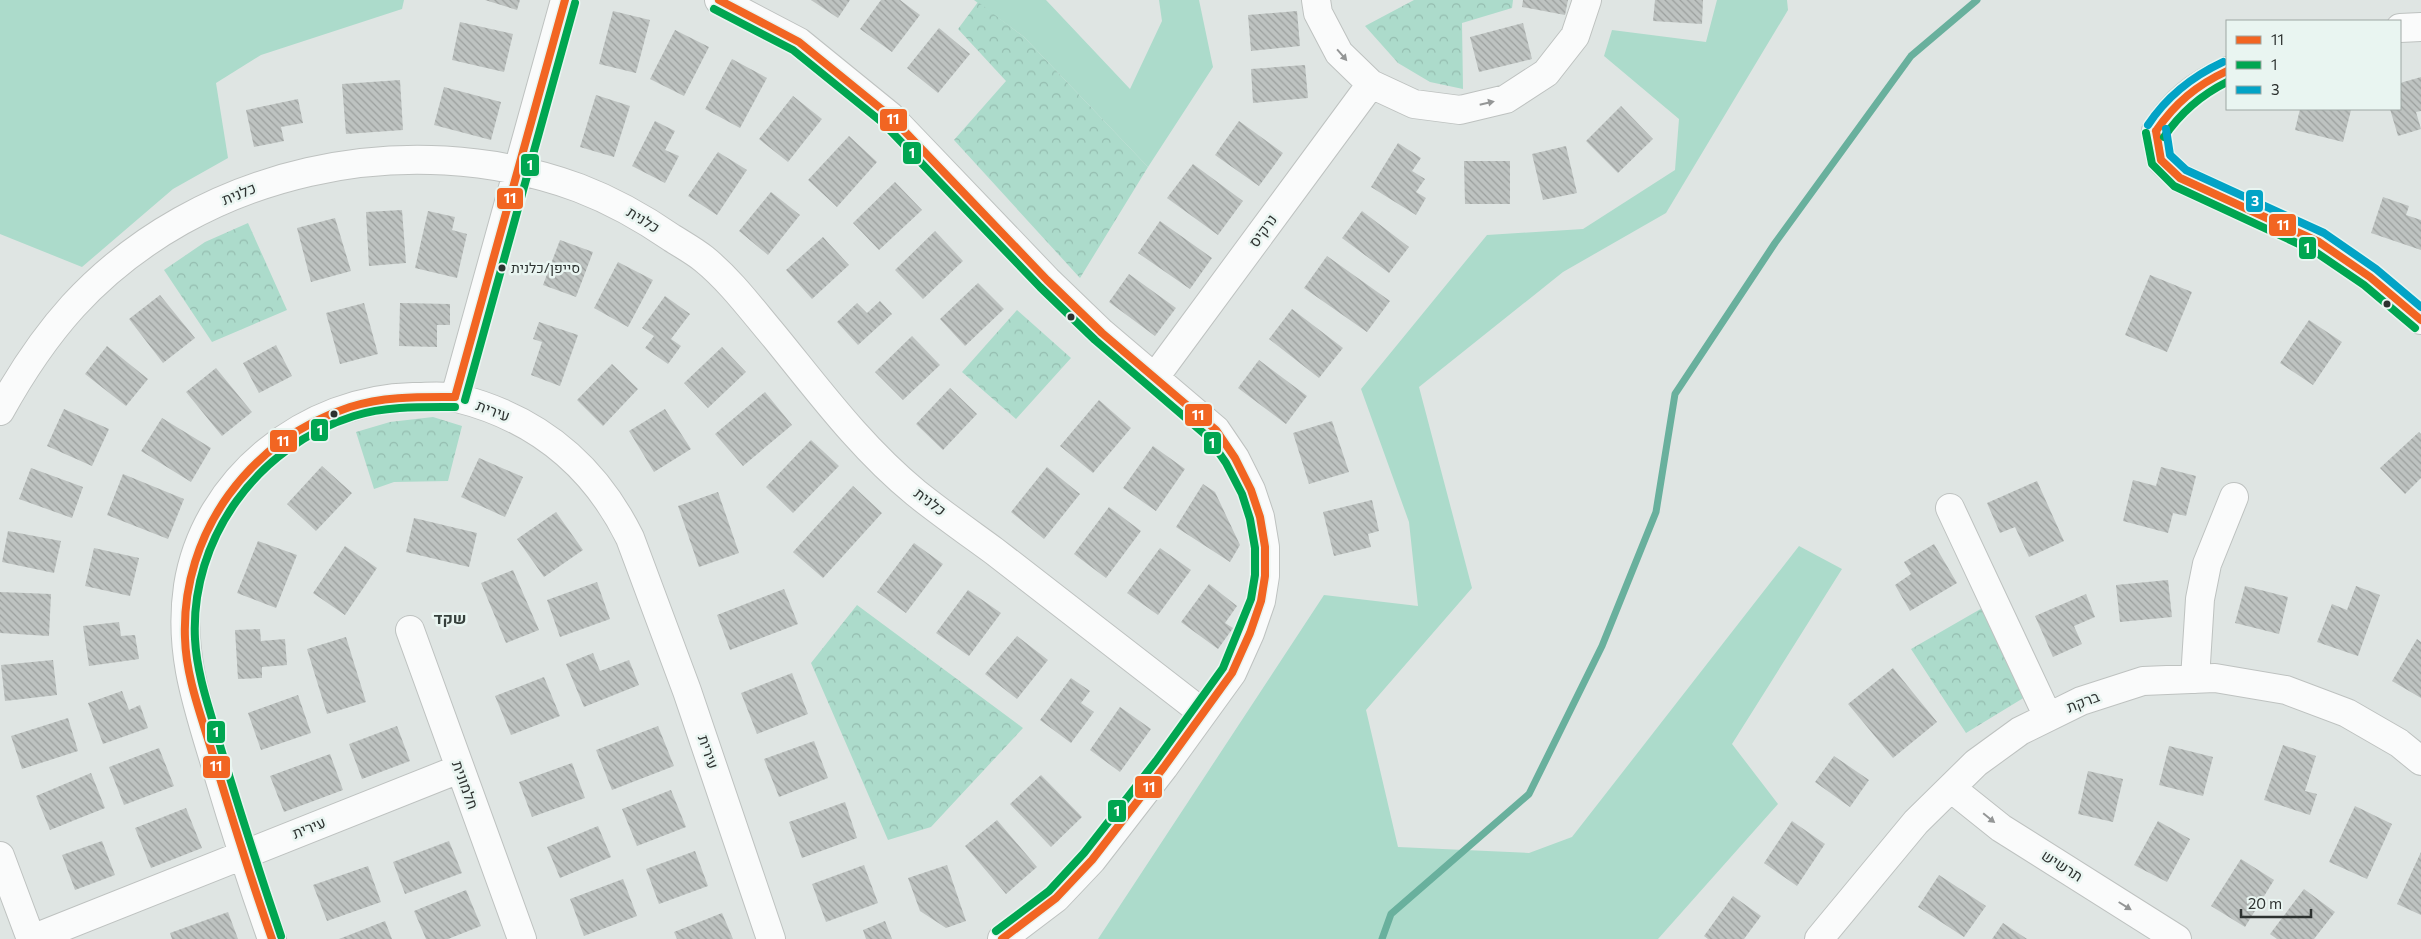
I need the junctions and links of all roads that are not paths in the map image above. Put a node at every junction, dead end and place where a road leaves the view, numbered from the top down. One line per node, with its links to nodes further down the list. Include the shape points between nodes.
1 (565, 0): 9 (street)
2 (719, 0): 11 (street, via 799,42 890,116 1047,280)
3 (1316, 0): 8 (street, one-way to 8, via 1318,13 1339,53)
4 (1587, 0): 8 (street, one-way to 4, via 1414,104 1451,109 1460,110 1506,99 1546,73 1575,36)
5 (2421, 27): 6 (street)
6 (2401, 28)
7 (2226, 72): 10 (street, via 2191,91 2168,111 2156,131 2161,160 2180,178 2319,242 2370,277)
8 (1371, 84): 11 (street, נרקיס)
9 (519, 170): 12 (street); 13 (street, כלנית, via 448,160 376,161 276,180 206,208 129,257 74,305 26,363); 18 (street, כלנית, via 579,188 624,208 703,258 738,292 864,446 917,494)
10 (2421, 320)
11 (1154, 377): 18 (street, via 1216,430 1235,458 1251,490 1265,547 1261,601 1250,633 1232,673)
12 (454, 397): 23 (street, עירית, via 375,401 311,422 268,450 249,468 225,497 204,536 189,583 185,616 188,668); 28 (street, עירית, via 520,421 560,447 592,477 618,515 630,538 687,690)
13 (0, 411)
14 (2234, 497): 17 (street, via 2207,564 2200,599)
15 (1950, 508): 19 (street)
16 (410, 630): 21 (street, חלמונית)
17 (2195, 679): 19 (street, ברקת, via 2144,681 2081,701); 20 (street, ברקת, via 2215,678 2286,690 2347,713 2399,743)
18 (1203, 713): 29 (street, via 1092,860 1056,898)
19 (2048, 717): 22 (street, ברקת, via 2020,731 1976,763)
20 (2421, 761)
21 (459, 769): 23 (street, עירית); 27 (street, חלמונית)
22 (1950, 788): 30 (street, ברקת, via 1916,822); 31 (street, תרשיש, one-way to 31, via 2001,828)
23 (242, 855): 25 (street, עירית); 26 (street, עירית)
24 (0, 856): 25 (street)
25 (31, 939)
26 (272, 939)
27 (522, 939)
28 (771, 939)
29 (1002, 939)
30 (1819, 939)
31 (2177, 939)

